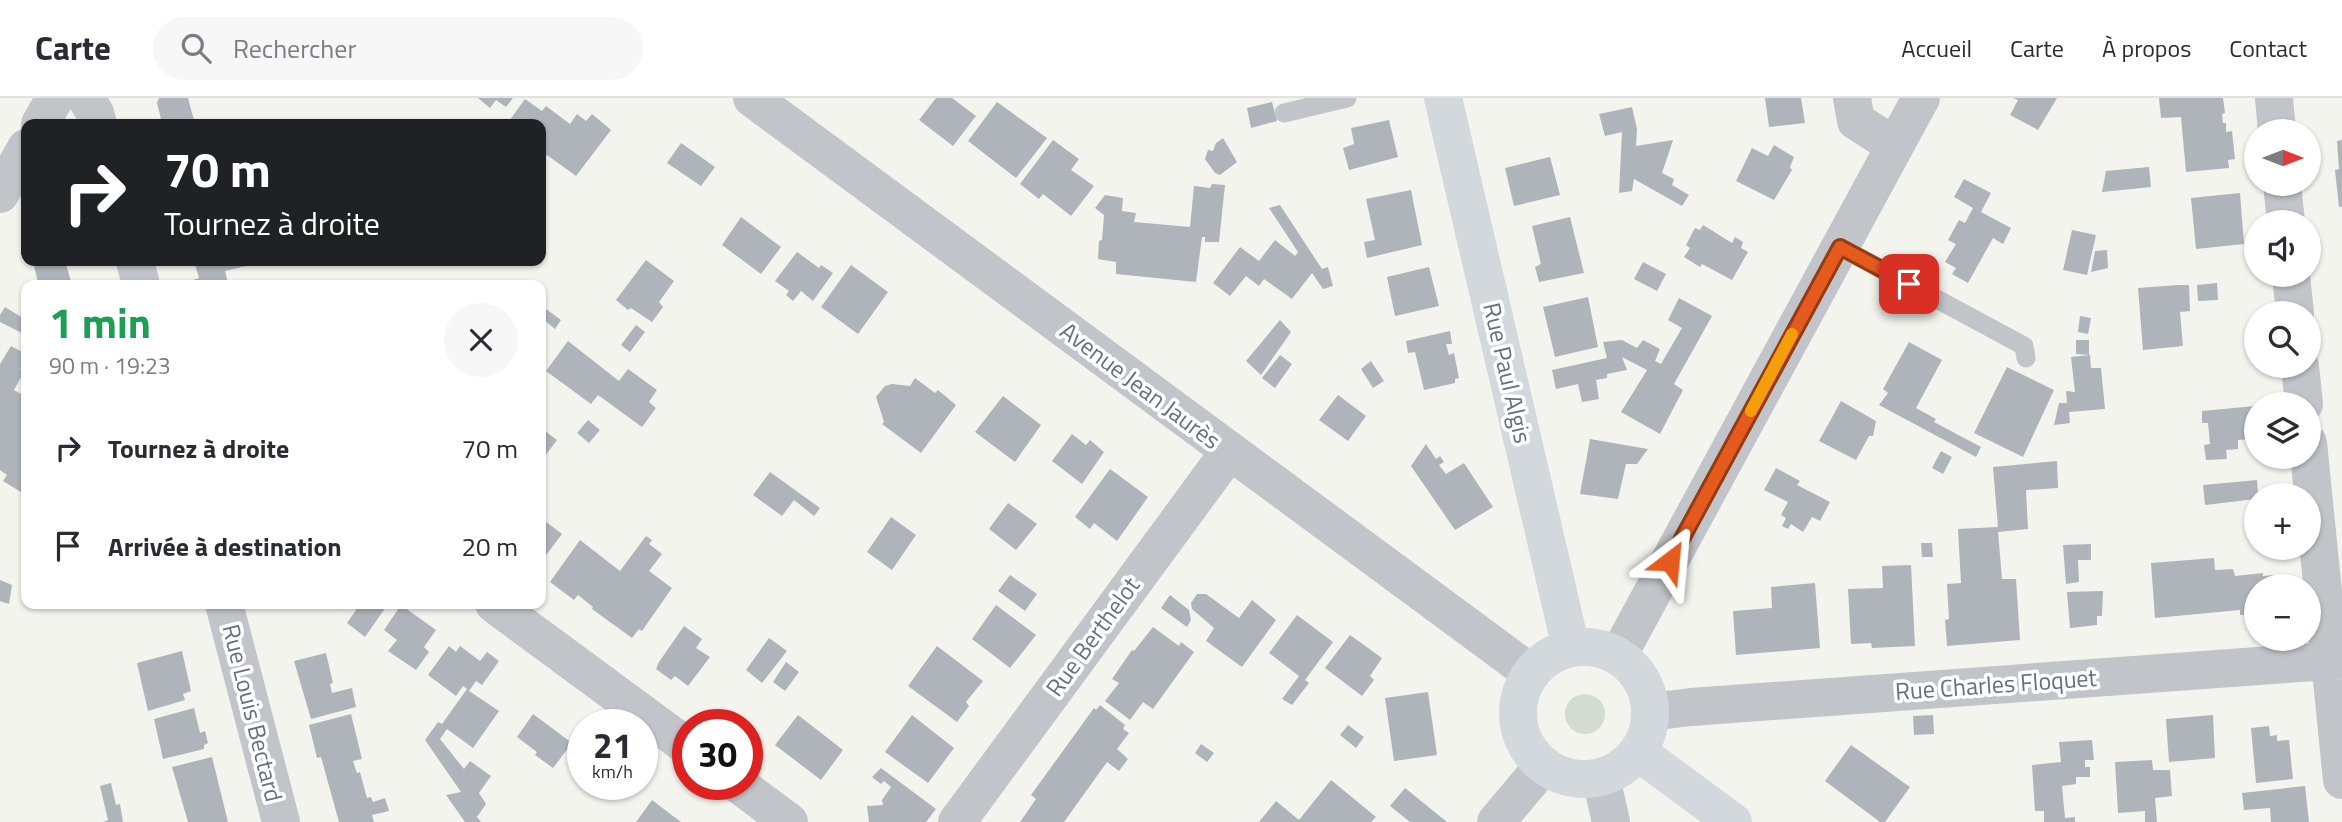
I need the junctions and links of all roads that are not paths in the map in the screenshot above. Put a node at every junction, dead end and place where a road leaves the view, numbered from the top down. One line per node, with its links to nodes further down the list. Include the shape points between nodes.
1 (55, 98): 10 (street)
2 (86, 98): 11 (street)
3 (751, 98): 18 (street, Avenue Jean Jaurès)
4 (1347, 98): 9 (lane)
5 (1443, 98): 22 (street, Rue Paul Algis)
6 (1852, 98): 13 (street, via 1856,121)
7 (1921, 98): 13 (street)
8 (2274, 98): 12 (street)
9 (1284, 113)
10 (43, 119)
11 (97, 119)
12 (2276, 119)
13 (1895, 146): 16 (street)
14 (21, 157): 15 (street)
15 (0, 194)
16 (1840, 247): 17 (lane, via 2024,346); 23 (street)
17 (2026, 358)
18 (1229, 452): 25 (street, Avenue Jean Jaurès); 35 (street, Rue Berthelot)
19 (2311, 469): 24 (street)
20 (225, 609): 33 (street, Rue Louis Bectard)
21 (501, 609): 27 (street)
22 (1571, 648): 23 (street, via 1595,648); 25 (street, via 1549,657)
23 (1618, 656): 26 (street, via 1642,680)
24 (2336, 660): 26 (street, Rue Charles Floquet); 31 (street)
25 (1531, 673): 29 (street, via 1522,688 1518,722 1522,739)
26 (1651, 712): 28 (street)
27 (672, 735)
28 (1638, 752): 30 (street, via 1628,764); 38 (street)
29 (1543, 766): 30 (street, via 1571,779); 36 (street)
30 (1601, 778): 37 (street)
31 (2342, 780)
32 (759, 800): 34 (street)
33 (281, 822)
34 (789, 822)
35 (957, 822)
36 (1496, 822)
37 (1611, 822)
38 (1732, 822)

